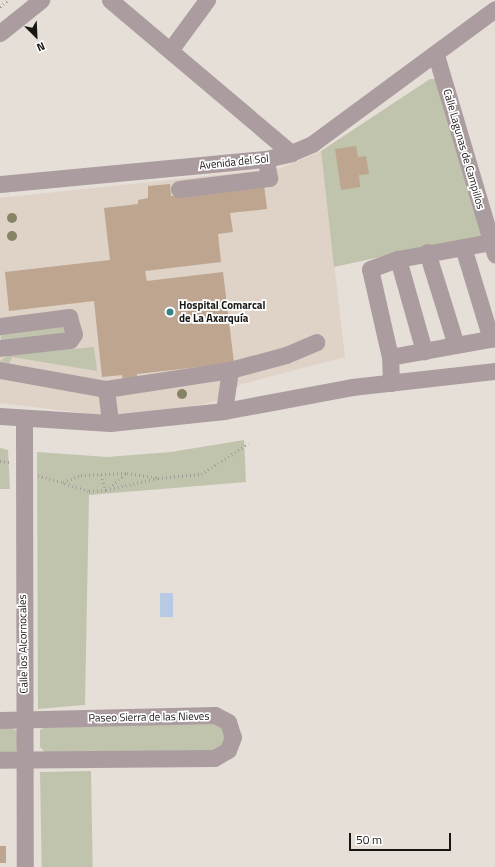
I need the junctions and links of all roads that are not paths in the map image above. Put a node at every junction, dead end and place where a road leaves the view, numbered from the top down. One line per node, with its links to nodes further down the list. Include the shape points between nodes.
1 (41, 0): 5 (street)
2 (110, 0): 6 (street)
3 (207, 0): 6 (street)
4 (495, 10): 7 (street, Avenida del Sol)
5 (0, 33)
6 (171, 49): 8 (street)
7 (436, 55): 8 (street, Avenida del Sol, via 312,144); 13 (street, Calle Lagunas de Campillos)
8 (291, 153): 9 (street, Avenida del Sol)
9 (266, 159): 10 (street, Avenida del Sol); 11 (street, via 269,178)
10 (0, 184)
11 (179, 189)
12 (463, 246): 13 (street, Calle Lagunas de Campillos); 14 (street, Calle Lagunas de Campillos); 17 (street)
13 (493, 248)
14 (427, 252): 15 (street, Calle Lagunas de Campillos); 19 (street)
15 (398, 258): 21 (street); 22 (street, Calle Lagunas de Campillos, via 370,269)
16 (0, 326): 20 (street, via 69,317 74,334 70,340)
17 (493, 339): 19 (street)
18 (316, 342): 24 (street, via 286,355)
19 (456, 345): 21 (street)
20 (0, 348)
21 (424, 351): 22 (street)
22 (390, 357): 26 (street, Calle Lagunas de Campillos)
23 (0, 370): 27 (street)
24 (230, 370): 27 (street); 28 (street)
25 (495, 371): 26 (street)
26 (391, 383): 28 (street)
27 (106, 389): 31 (street)
28 (224, 411): 31 (street)
29 (0, 416): 30 (street)
30 (24, 421): 31 (street); 33 (street, Calle los Alcornocales, via 21,474)
31 (110, 423)
32 (0, 720): 33 (street, Paseo Sierra de las Nieves)
33 (24, 720): 35 (street, Calle los Alcornocales); 35 (street, Paseo Sierra de las Nieves, via 215,715 228,722 233,737 228,750 214,758)
34 (0, 760): 35 (street, Paseo Sierra de las Nieves)
35 (24, 760): 36 (street, Calle los Alcornocales)
36 (25, 867)

